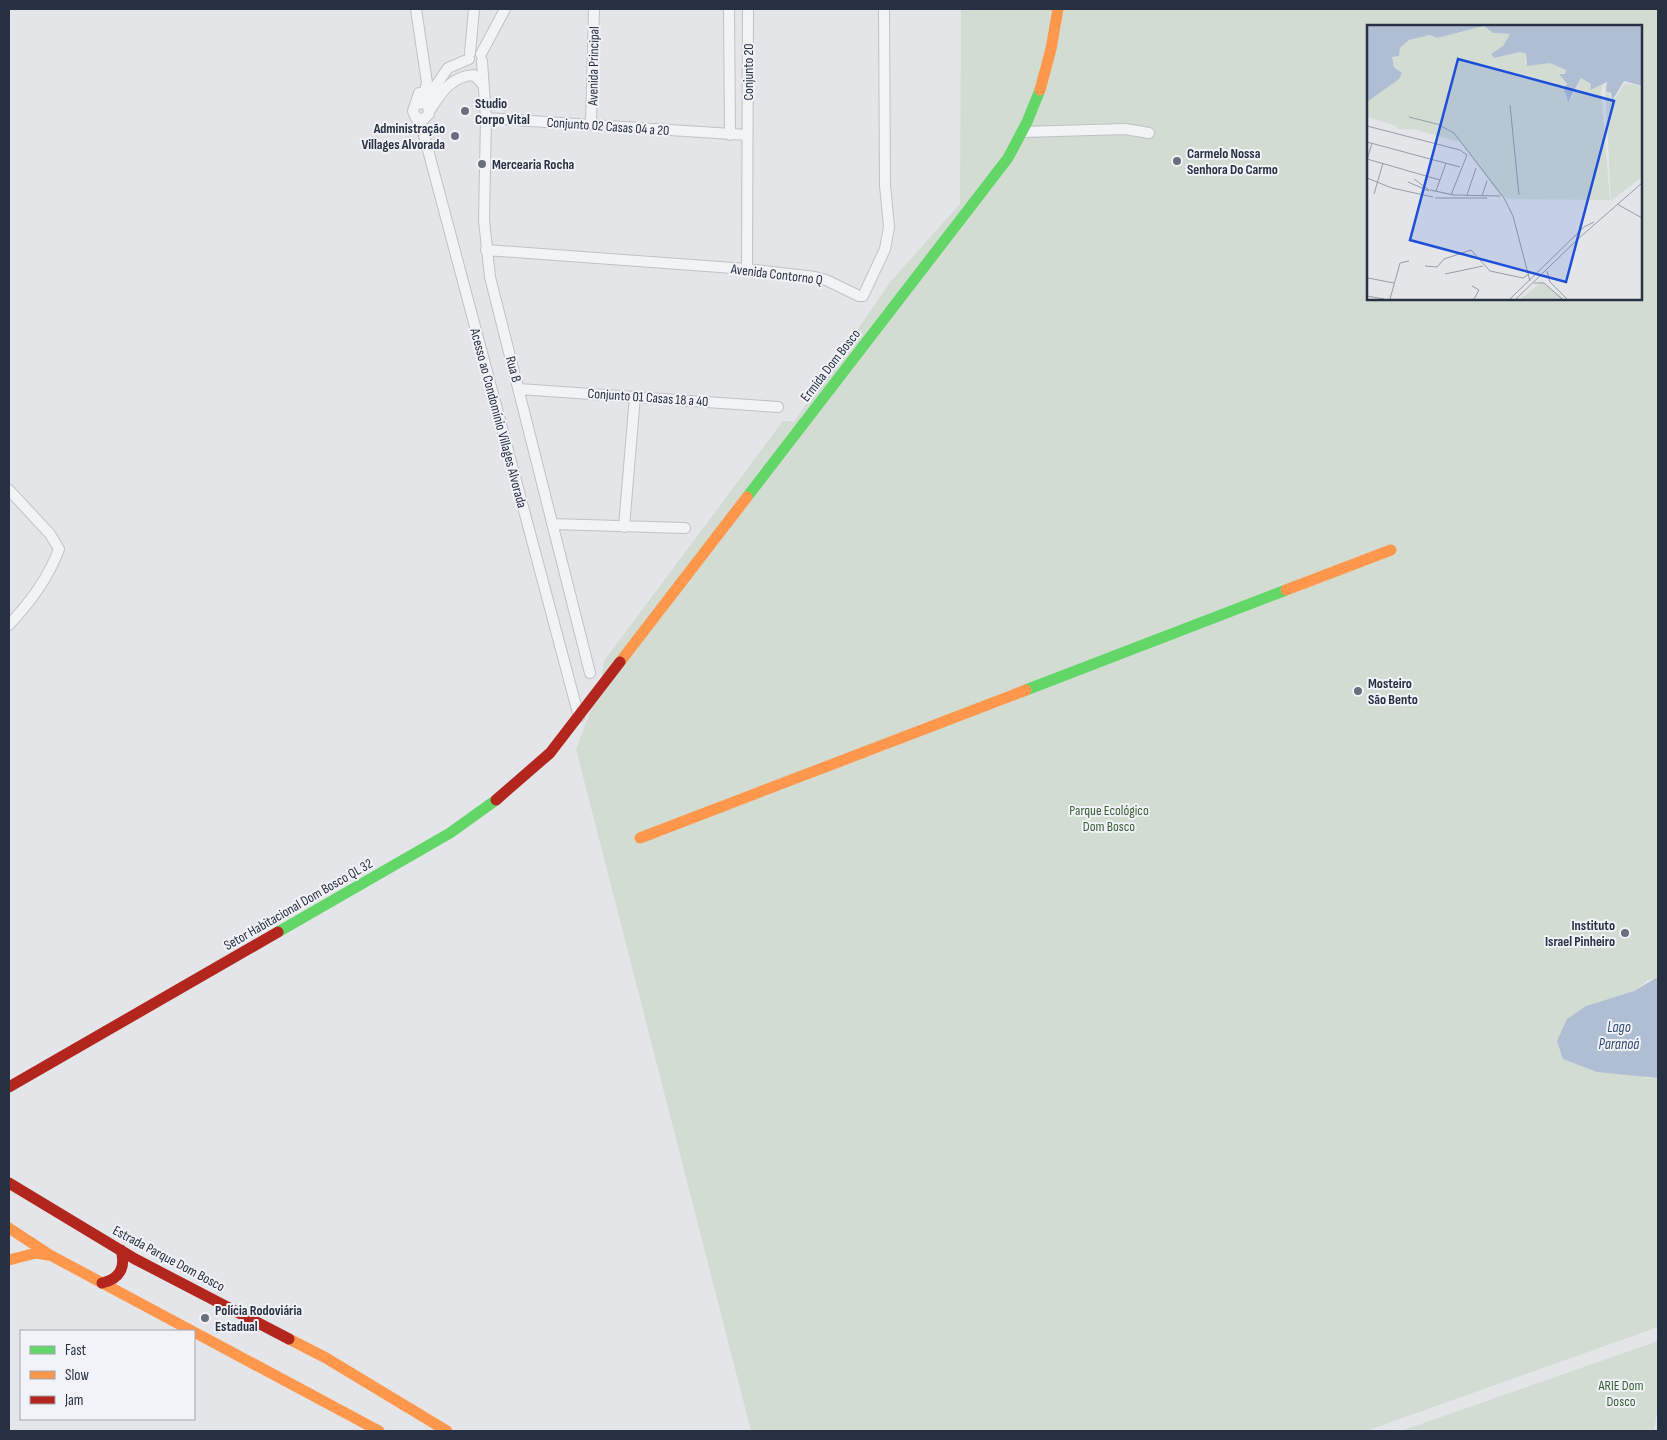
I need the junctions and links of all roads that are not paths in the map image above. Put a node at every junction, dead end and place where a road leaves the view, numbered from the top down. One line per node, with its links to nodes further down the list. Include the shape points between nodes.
1 (416, 9): 12 (street, via 424,70)
2 (474, 9): 9 (street)
3 (504, 9): 9 (street)
4 (594, 9): 15 (street, Avenida Principal)
5 (729, 9): 18 (street, Conjunto 20)
6 (748, 9): 19 (street, Conjunto 20)
7 (884, 9): 21 (street, Avenida Contorno Q, via 885,185 889,228 885,249 865,294 859,296 815,277)
8 (1058, 9): 16 (street, Ermida Dom Bosco, via 1052,54)
9 (474, 59): 10 (street); 10 (street); 11 (street, Rua B); 12 (street, via 448,68)
10 (470, 75): 11 (street); 12 (street, via 456,79)
11 (484, 86): 13 (street, Rua B)
12 (423, 105): 14 (street, via 427,117); 14 (street, Acesso ao Condomínio Villages Alvorada, via 414,107 414,115)
13 (486, 118): 15 (street, Conjunto 02 Casas 04 a 20); 20 (street, Rua B)
14 (420, 120): 32 (street, Acesso ao Condomínio Villages Alvorada)
15 (591, 124): 18 (street, Conjunto 02 Casas 04 a 20)
16 (1023, 132): 17 (street, via 1125,129); 32 (street, Ermida Dom Bosco, via 991,182)
17 (1149, 133)
18 (730, 135): 19 (street, Conjunto 02 Casas 04 a 20)
19 (747, 135): 21 (street, Conjunto 20)
20 (486, 250): 21 (street, Avenida Contorno Q); 22 (street, Rua B, via 492,287)
21 (747, 269)
22 (519, 389): 23 (street, Conjunto 01 Casas 18 a 40); 26 (street, Rua B)
23 (635, 396): 24 (street, Conjunto 01 Casas 18 a 40); 27 (street)
24 (778, 407)
25 (9, 490): 30 (street, via 50,534 59,549 50,572)
26 (552, 524): 27 (street); 31 (street, Rua B)
27 (624, 527): 28 (street)
28 (685, 528)
29 (1391, 550): 33 (street)
30 (9, 625)
31 (590, 673)
32 (579, 717): 34 (street, Setor Habitacional Dom Bosco QL 32, via 528,774 450,833)
33 (640, 838)
34 (9, 1087)
35 (9, 1183): 37 (street, Estrada Parque Dom Bosco)
36 (9, 1228): 38 (street)
37 (121, 1250): 40 (street, via 124,1263 119,1275); 43 (street, Estrada Parque Dom Bosco, via 326,1358)
38 (50, 1256): 39 (street, via 36,1253); 40 (street)
39 (9, 1260)
40 (102, 1283): 41 (street)
41 (189, 1330)
42 (195, 1333): 44 (street)
43 (434, 1427): 45 (street, Estrada Parque Dom Bosco)
44 (380, 1431)
45 (447, 1431)

